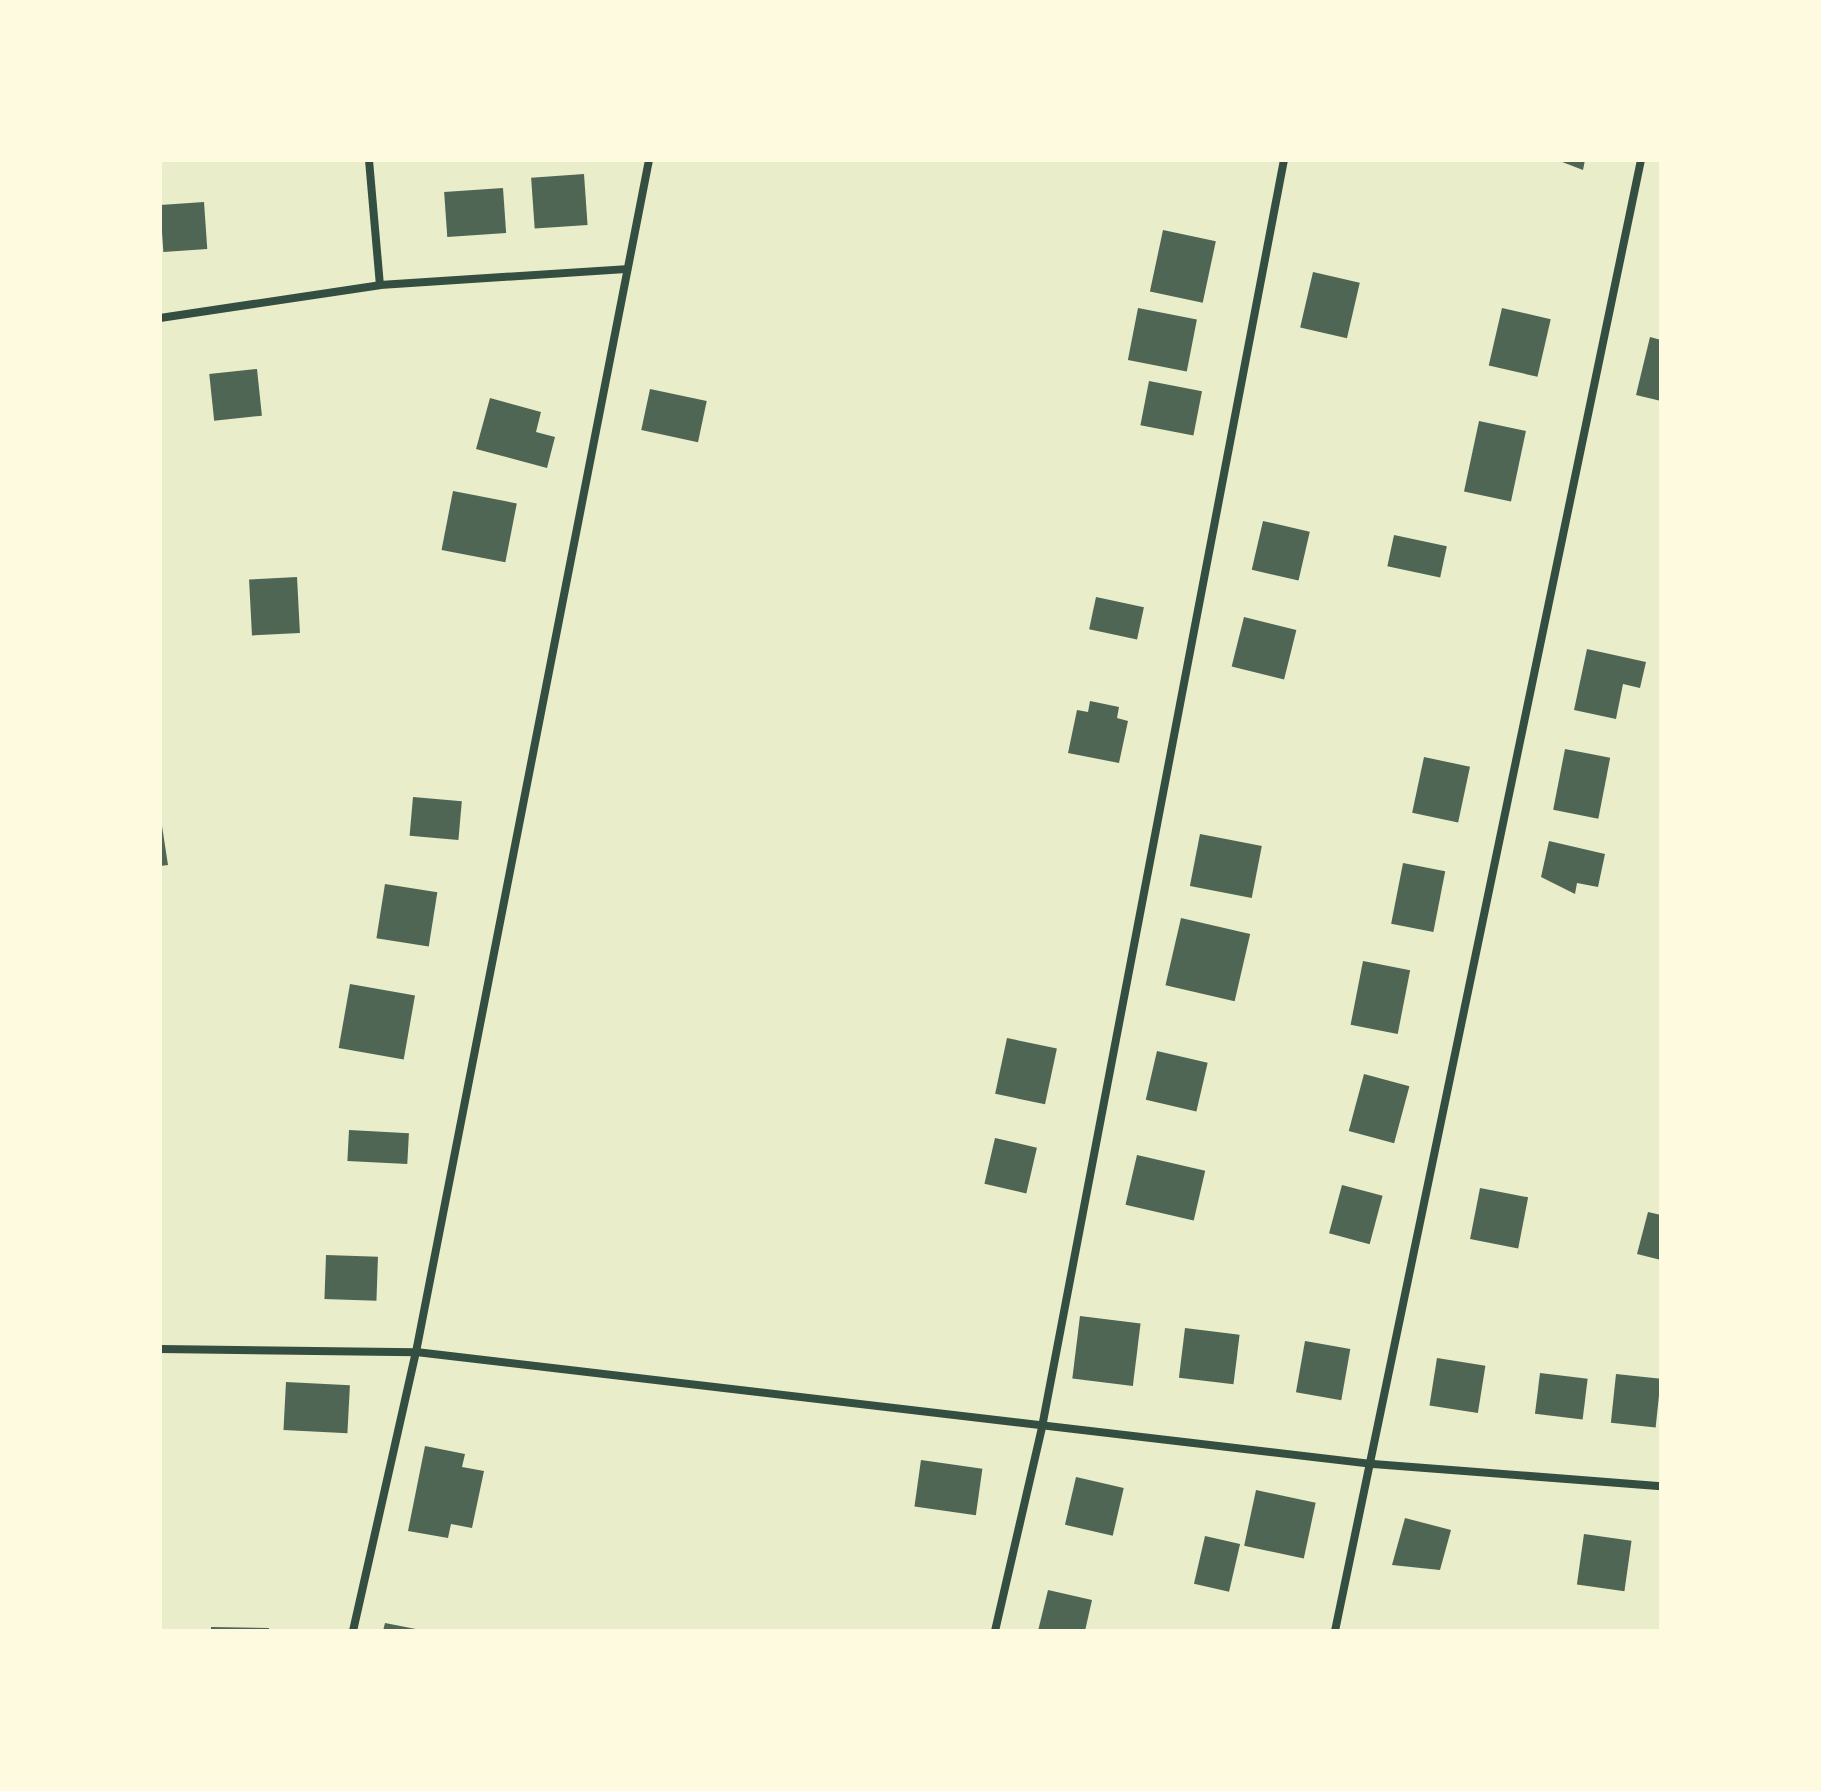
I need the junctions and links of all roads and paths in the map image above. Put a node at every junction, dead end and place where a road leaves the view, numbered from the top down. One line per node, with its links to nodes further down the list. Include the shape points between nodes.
1 (369, 160): 6 (street)
2 (649, 160): 5 (street)
3 (1284, 160): 10 (street)
4 (1641, 160): 11 (street)
5 (625, 269): 6 (street); 9 (street)
6 (380, 285): 7 (street)
7 (160, 318)
8 (160, 1349): 9 (street)
9 (416, 1352): 10 (street); 13 (street)
10 (1042, 1427): 11 (street); 14 (street)
11 (1373, 1464): 12 (street); 15 (street)
12 (1661, 1486)
13 (353, 1631)
14 (995, 1631)
15 (1335, 1631)

